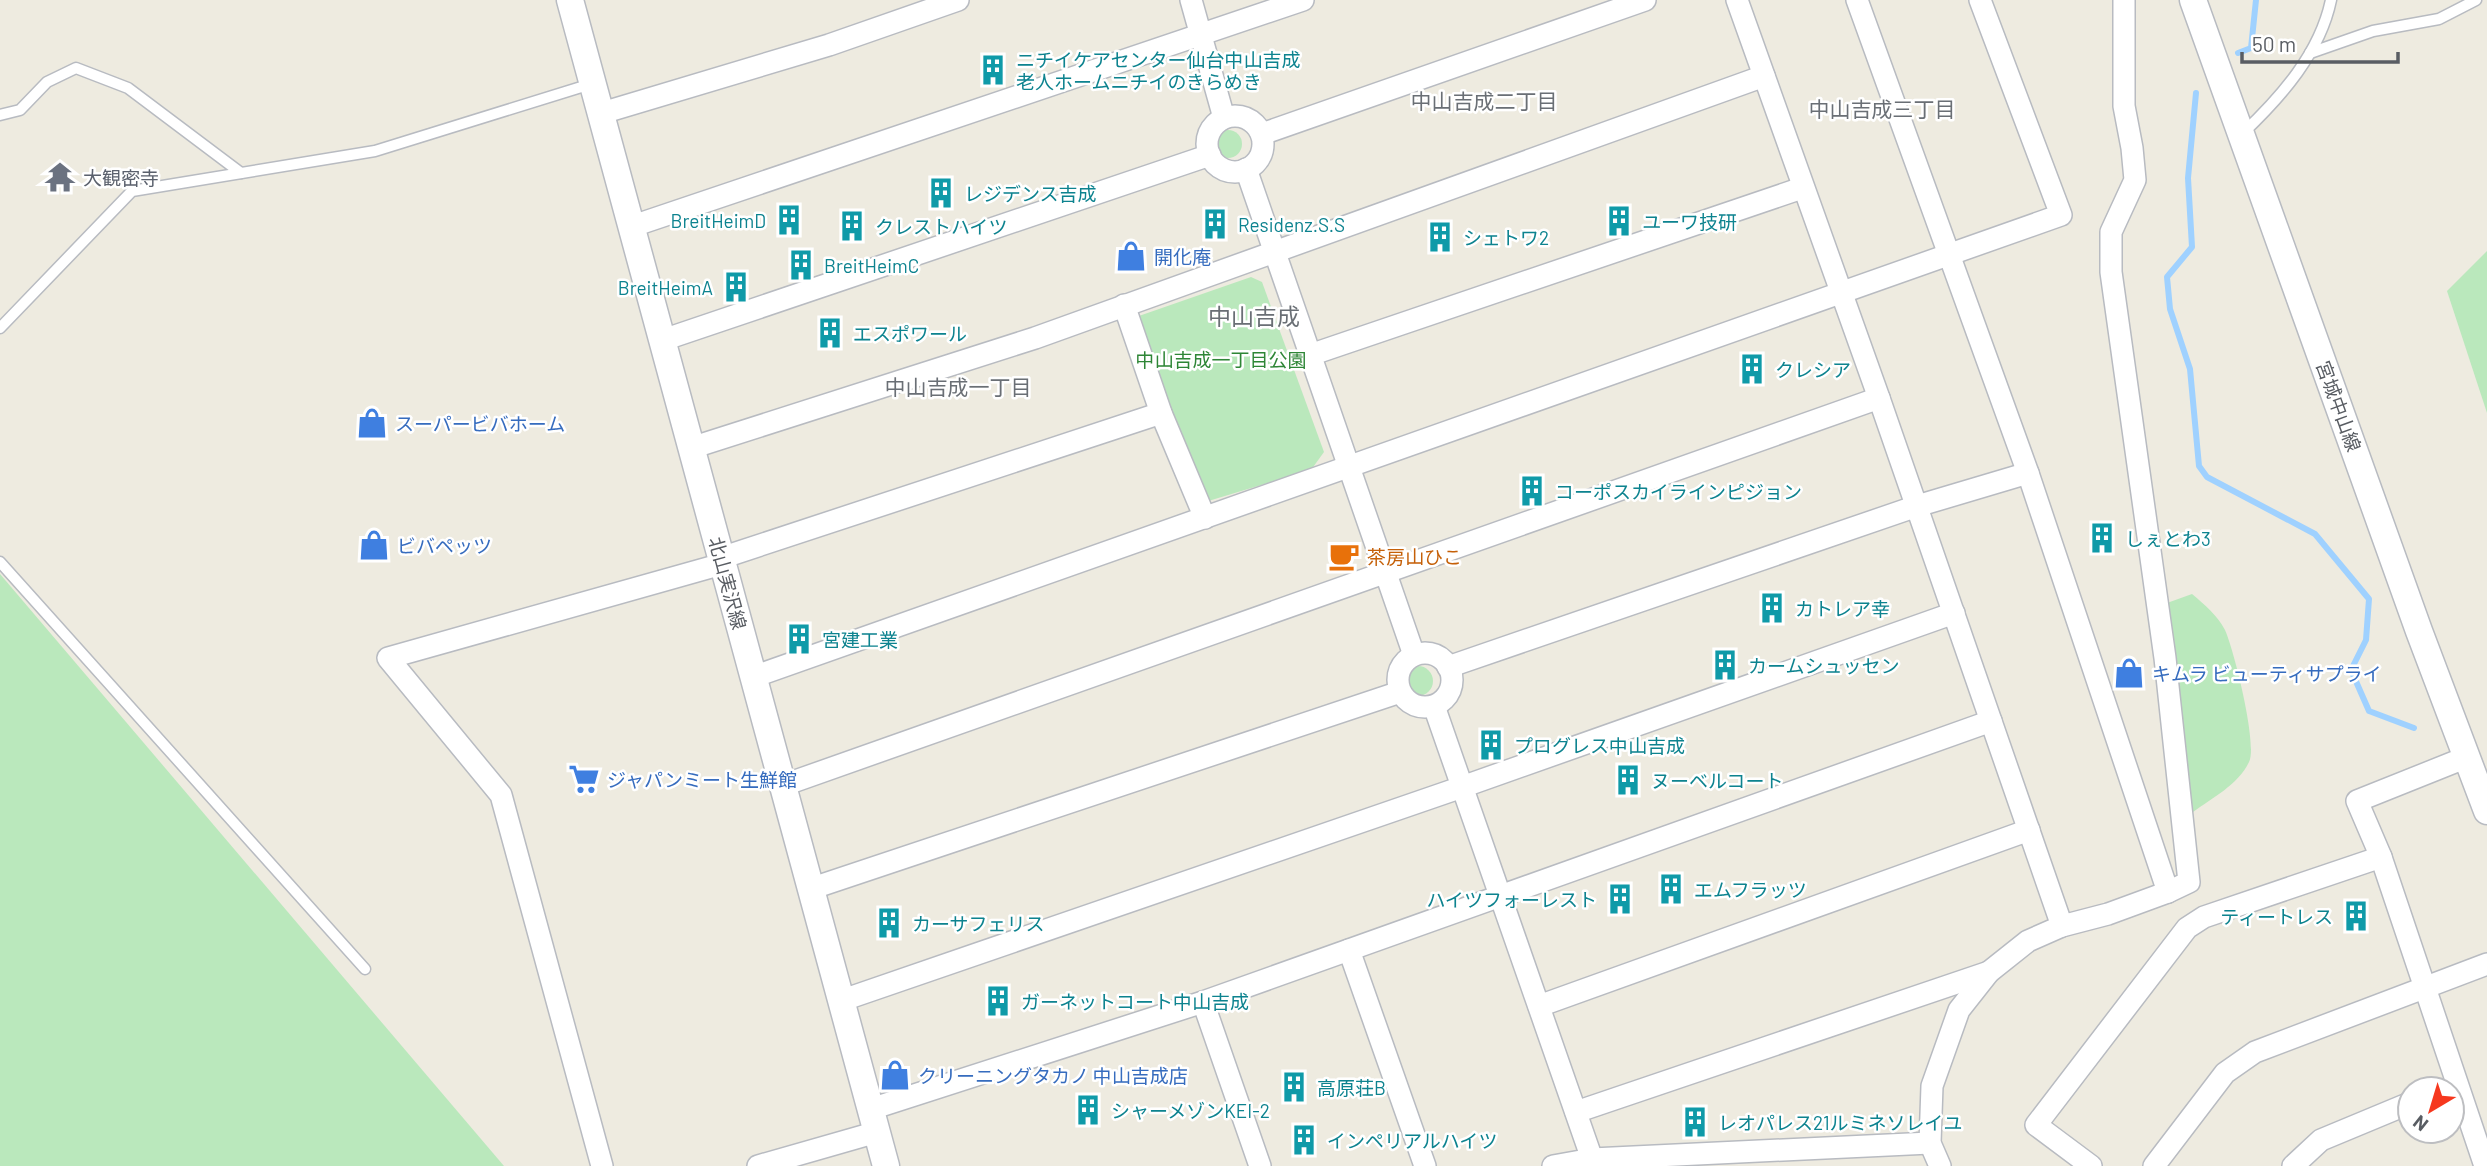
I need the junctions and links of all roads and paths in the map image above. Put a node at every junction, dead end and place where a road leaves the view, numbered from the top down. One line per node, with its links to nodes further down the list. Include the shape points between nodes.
1 (958, 0): 17 (street, via 829,45)
2 (1191, 0): 13 (street)
3 (1303, 0): 13 (street)
4 (1645, 0): 20 (street)
5 (1737, 0): 15 (street)
6 (1857, 0): 28 (street)
7 (1980, 0): 28 (street, via 2061,215)
8 (2124, 0): 58 (street, via 2124,106 2135,180 2111,232 2111,272 2165,658 2189,882)
9 (2193, 0): 21 (street, 宮城中山線)
10 (2331, 0): 14 (lane)
11 (2476, 0): 14 (lane, via 2439,19 2373,31)
12 (578, 2): 16 (street, 北山実沢線)
13 (1201, 36): 19 (street); 26 (street)
14 (2309, 52): 21 (lane, via 2278,100)
15 (1764, 76): 25 (street); 27 (street)
16 (594, 83): 17 (street, 北山実沢線); 24 (lane, via 375,151)
17 (602, 113): 26 (street, 北山実沢線)
18 (0, 115): 24 (lane, via 20,110 47,82 76,68 128,88)
19 (1224, 118): 20 (street, via 1250,120); 22 (street, via 1211,129)
20 (1262, 134): 23 (street, via 1262,151)
21 (2241, 135): 51 (street, 宮城中山線)
22 (1210, 155): 23 (street, via 1221,168); 32 (street)
23 (1246, 169): 27 (street)
24 (241, 173): 31 (lane, via 132,191)
25 (1802, 188): 29 (street); 33 (street)
26 (633, 226): 32 (street, 北山実沢線)
27 (1274, 251): 30 (street); 33 (street)
28 (1950, 254): 29 (street); 38 (street)
29 (1842, 292): 34 (street); 37 (street)
30 (1124, 305): 35 (street); 36 (street)
31 (0, 328)
32 (663, 340): 36 (street, 北山実沢線)
33 (1310, 355): 37 (street)
34 (1880, 398): 39 (street); 43 (street)
35 (1161, 413): 40 (street); 41 (street)
36 (691, 448): 41 (street, 北山実沢線)
37 (1349, 467): 40 (street); 43 (street)
38 (2028, 473): 39 (street); 58 (street)
39 (1917, 506): 44 (street); 46 (street)
40 (1205, 518): 47 (street)
41 (722, 561): 47 (street, 北山実沢線); 76 (street, via 388,658 501,795)
42 (0, 562): 63 (lane)
43 (1385, 571): 45 (street); 52 (street)
44 (1954, 613): 50 (street); 53 (street)
45 (1414, 655): 46 (street, via 1429,653); 48 (street, via 1401,667)
46 (1448, 667): 49 (street, via 1450,690)
47 (753, 677): 52 (street, 北山実沢線)
48 (1400, 692): 49 (street, via 1411,704); 57 (street)
49 (1434, 706): 53 (street)
50 (1991, 721): 55 (street); 59 (street)
51 (2467, 757): 54 (street, 宮城中山線); 56 (street, via 2357,801)
52 (783, 785): 57 (street, 北山実沢線)
53 (1462, 788): 59 (street); 66 (street)
54 (2487, 811)
55 (2029, 830): 60 (street); 68 (street)
56 (2381, 857): 65 (street); 83 (street, via 2204,917 2187,928 2036,1125)
57 (813, 888): 66 (street, 北山実沢線)
58 (2168, 892): 60 (street)
59 (1500, 897): 61 (street); 68 (street)
60 (2063, 926): 64 (street, via 2028,941)
61 (1349, 950): 67 (street); 80 (street)
62 (2487, 964): 65 (street)
63 (365, 969)
64 (1989, 972): 71 (street); 74 (street, via 1959,1010 1932,1086)
65 (2425, 988): 69 (street); 84 (street, via 2255,1052 2225,1073)
66 (843, 1000): 72 (street, 北山実沢線)
67 (1203, 1002): 72 (street); 79 (street)
68 (1539, 1006): 71 (street)
69 (2448, 1075)
70 (2396, 1109): 85 (street, via 2321,1140)
71 (1576, 1112): 75 (street)
72 (874, 1121): 77 (street); 78 (street, 北山実沢線)
73 (2466, 1121): 86 (street)
74 (1930, 1143): 75 (street); 82 (street)
75 (1592, 1159): 81 (street)
76 (602, 1166)
77 (758, 1166)
78 (886, 1166)
79 (1260, 1166)
80 (1425, 1166)
81 (1553, 1166)
82 (1940, 1166)
83 (2091, 1166)
84 (2154, 1166)
85 (2293, 1166)
86 (2485, 1166)

